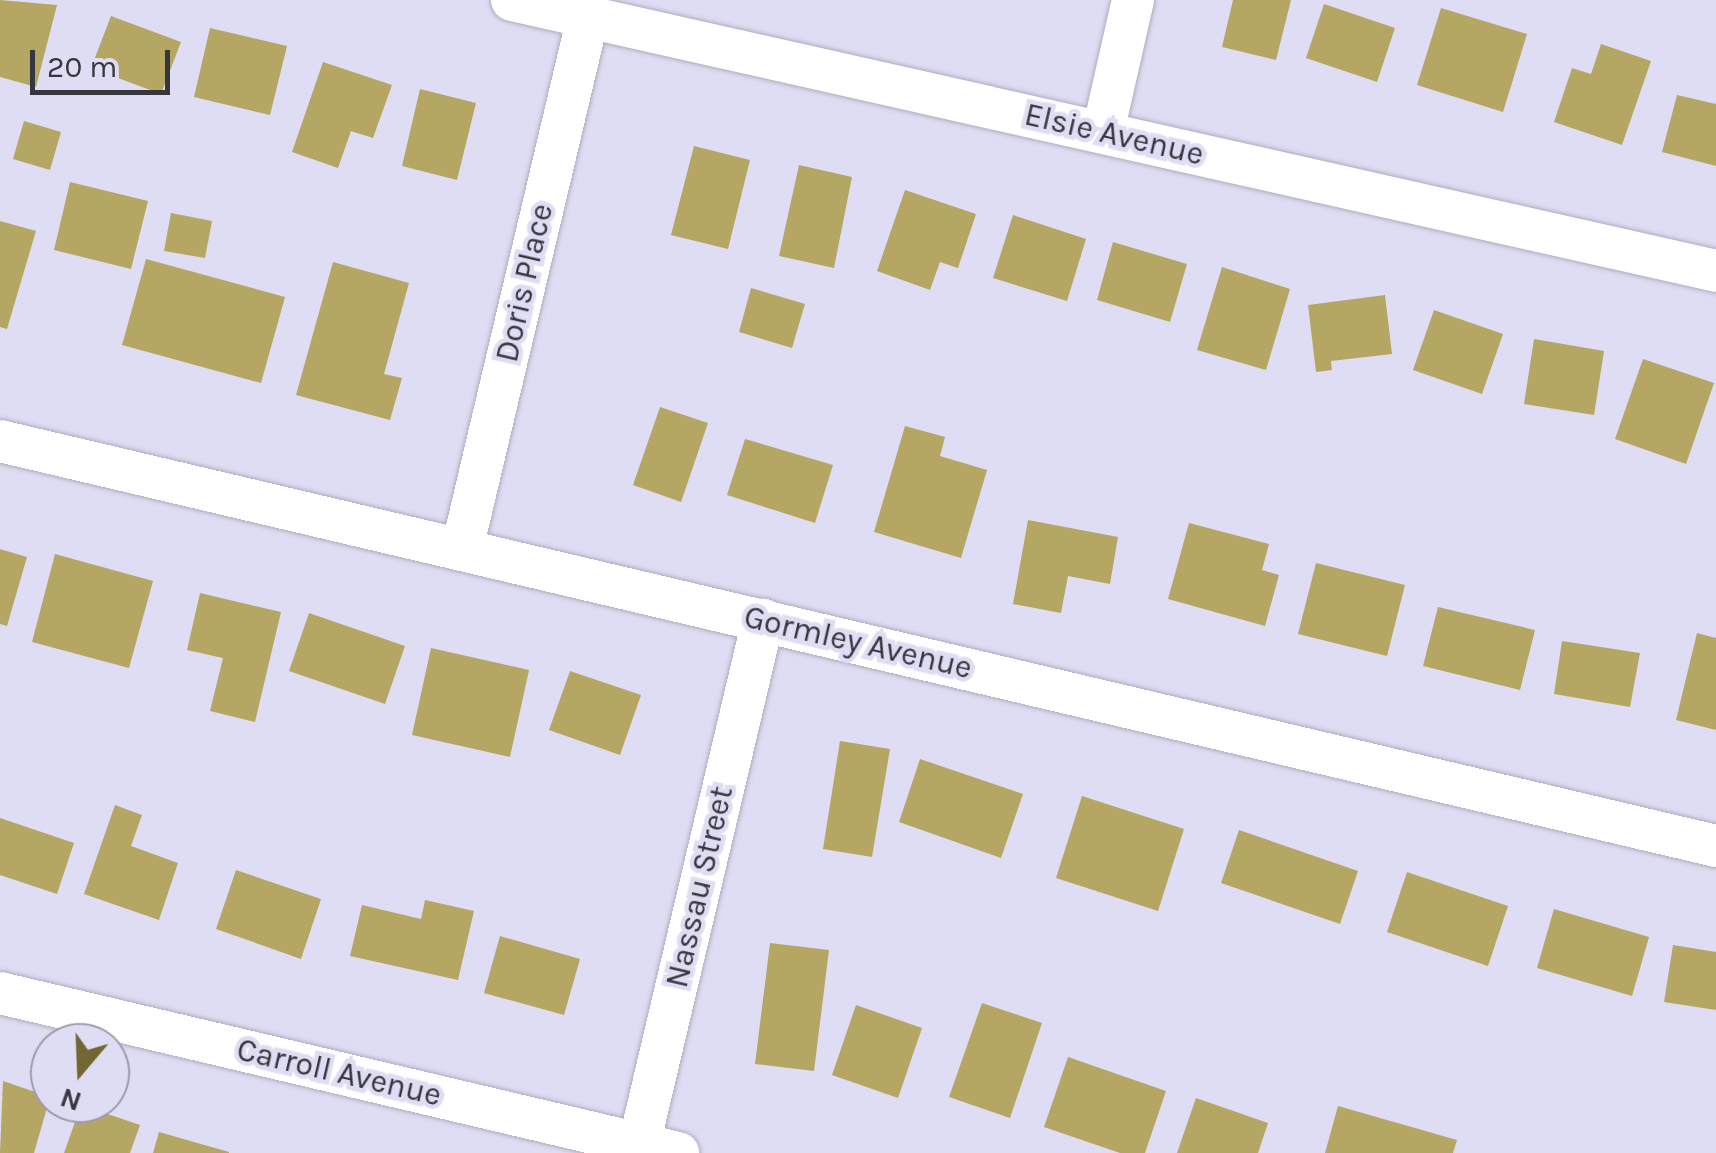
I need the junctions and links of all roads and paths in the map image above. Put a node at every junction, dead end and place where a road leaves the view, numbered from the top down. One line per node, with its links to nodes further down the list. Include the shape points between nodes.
1 (512, 0): 3 (street, Elsie Avenue)
2 (1133, 0): 4 (street)
3 (588, 17): 4 (street, Elsie Avenue); 7 (street, Doris Place)
4 (1104, 132): 5 (street, Elsie Avenue)
5 (1716, 271)
6 (0, 441): 7 (street, Gormley Avenue)
7 (462, 549): 8 (street, Gormley Avenue)
8 (763, 620): 9 (street, Gormley Avenue); 11 (street, Nassau Street)
9 (1716, 846)
10 (0, 993): 11 (street, Carroll Avenue)
11 (651, 1150)

